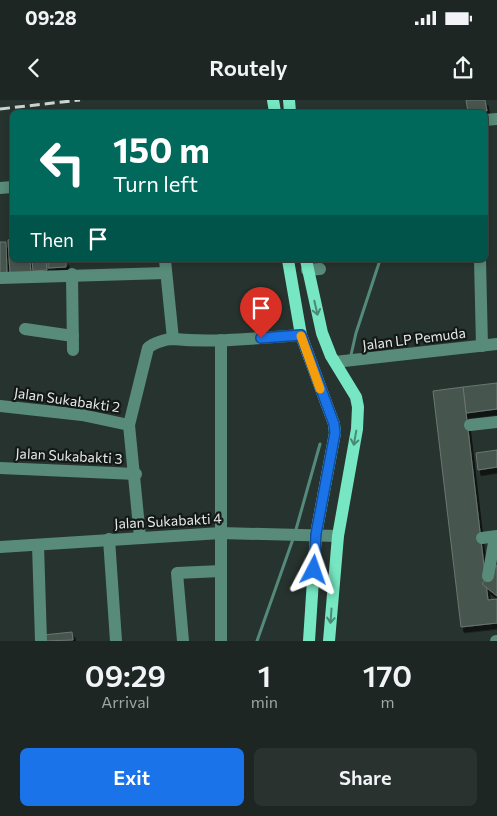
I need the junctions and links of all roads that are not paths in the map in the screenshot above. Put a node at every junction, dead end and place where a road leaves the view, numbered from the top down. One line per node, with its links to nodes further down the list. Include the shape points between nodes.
1 (288, 262): 8 (main road)
2 (480, 262): 13 (street)
3 (314, 264): 15 (main road, one-way to 15, via 322,333)
4 (166, 266): 5 (street); 10 (street)
5 (72, 274): 6 (street); 9 (street)
6 (0, 278)
7 (25, 329): 9 (street)
8 (301, 335): 11 (street); 23 (main road, via 334,424 334,444)
9 (73, 336): 14 (street)
10 (173, 339): 11 (street); 18 (street, via 148,348)
11 (221, 340): 22 (street)
12 (497, 344): 13 (street, Jalan LP Pemuda)
13 (482, 346): 15 (street, Jalan LP Pemuda)
14 (73, 350)
15 (337, 366): 25 (main road, one-way to 25, via 357,402 357,429)
16 (0, 406): 18 (street, Jalan Sukabakti 2, via 82,415)
17 (497, 422): 19 (street)
18 (129, 425): 21 (street)
19 (470, 425)
20 (0, 468): 21 (street, Jalan Sukabakti 3)
21 (136, 474): 24 (street)
22 (221, 533): 23 (street, Jalan Sukabakti 4); 24 (street, Jalan Sukabakti 4); 30 (street)
23 (316, 534): 25 (street, Jalan Sukabakti 4); 36 (main road)
24 (140, 536): 27 (street, Jalan Sukabakti 4)
25 (338, 536): 37 (main road, one-way to 37)
26 (491, 537): 31 (street)
27 (110, 539): 28 (street, Jalan Sukabakti 4); 33 (street)
28 (38, 545): 29 (street, Jalan Sukabakti 4); 32 (street)
29 (0, 547)
30 (221, 571): 34 (street, via 177,573); 35 (street)
31 (488, 576)
32 (41, 641)
33 (116, 641)
34 (182, 641)
35 (221, 641)
36 (309, 641)
37 (329, 641)

